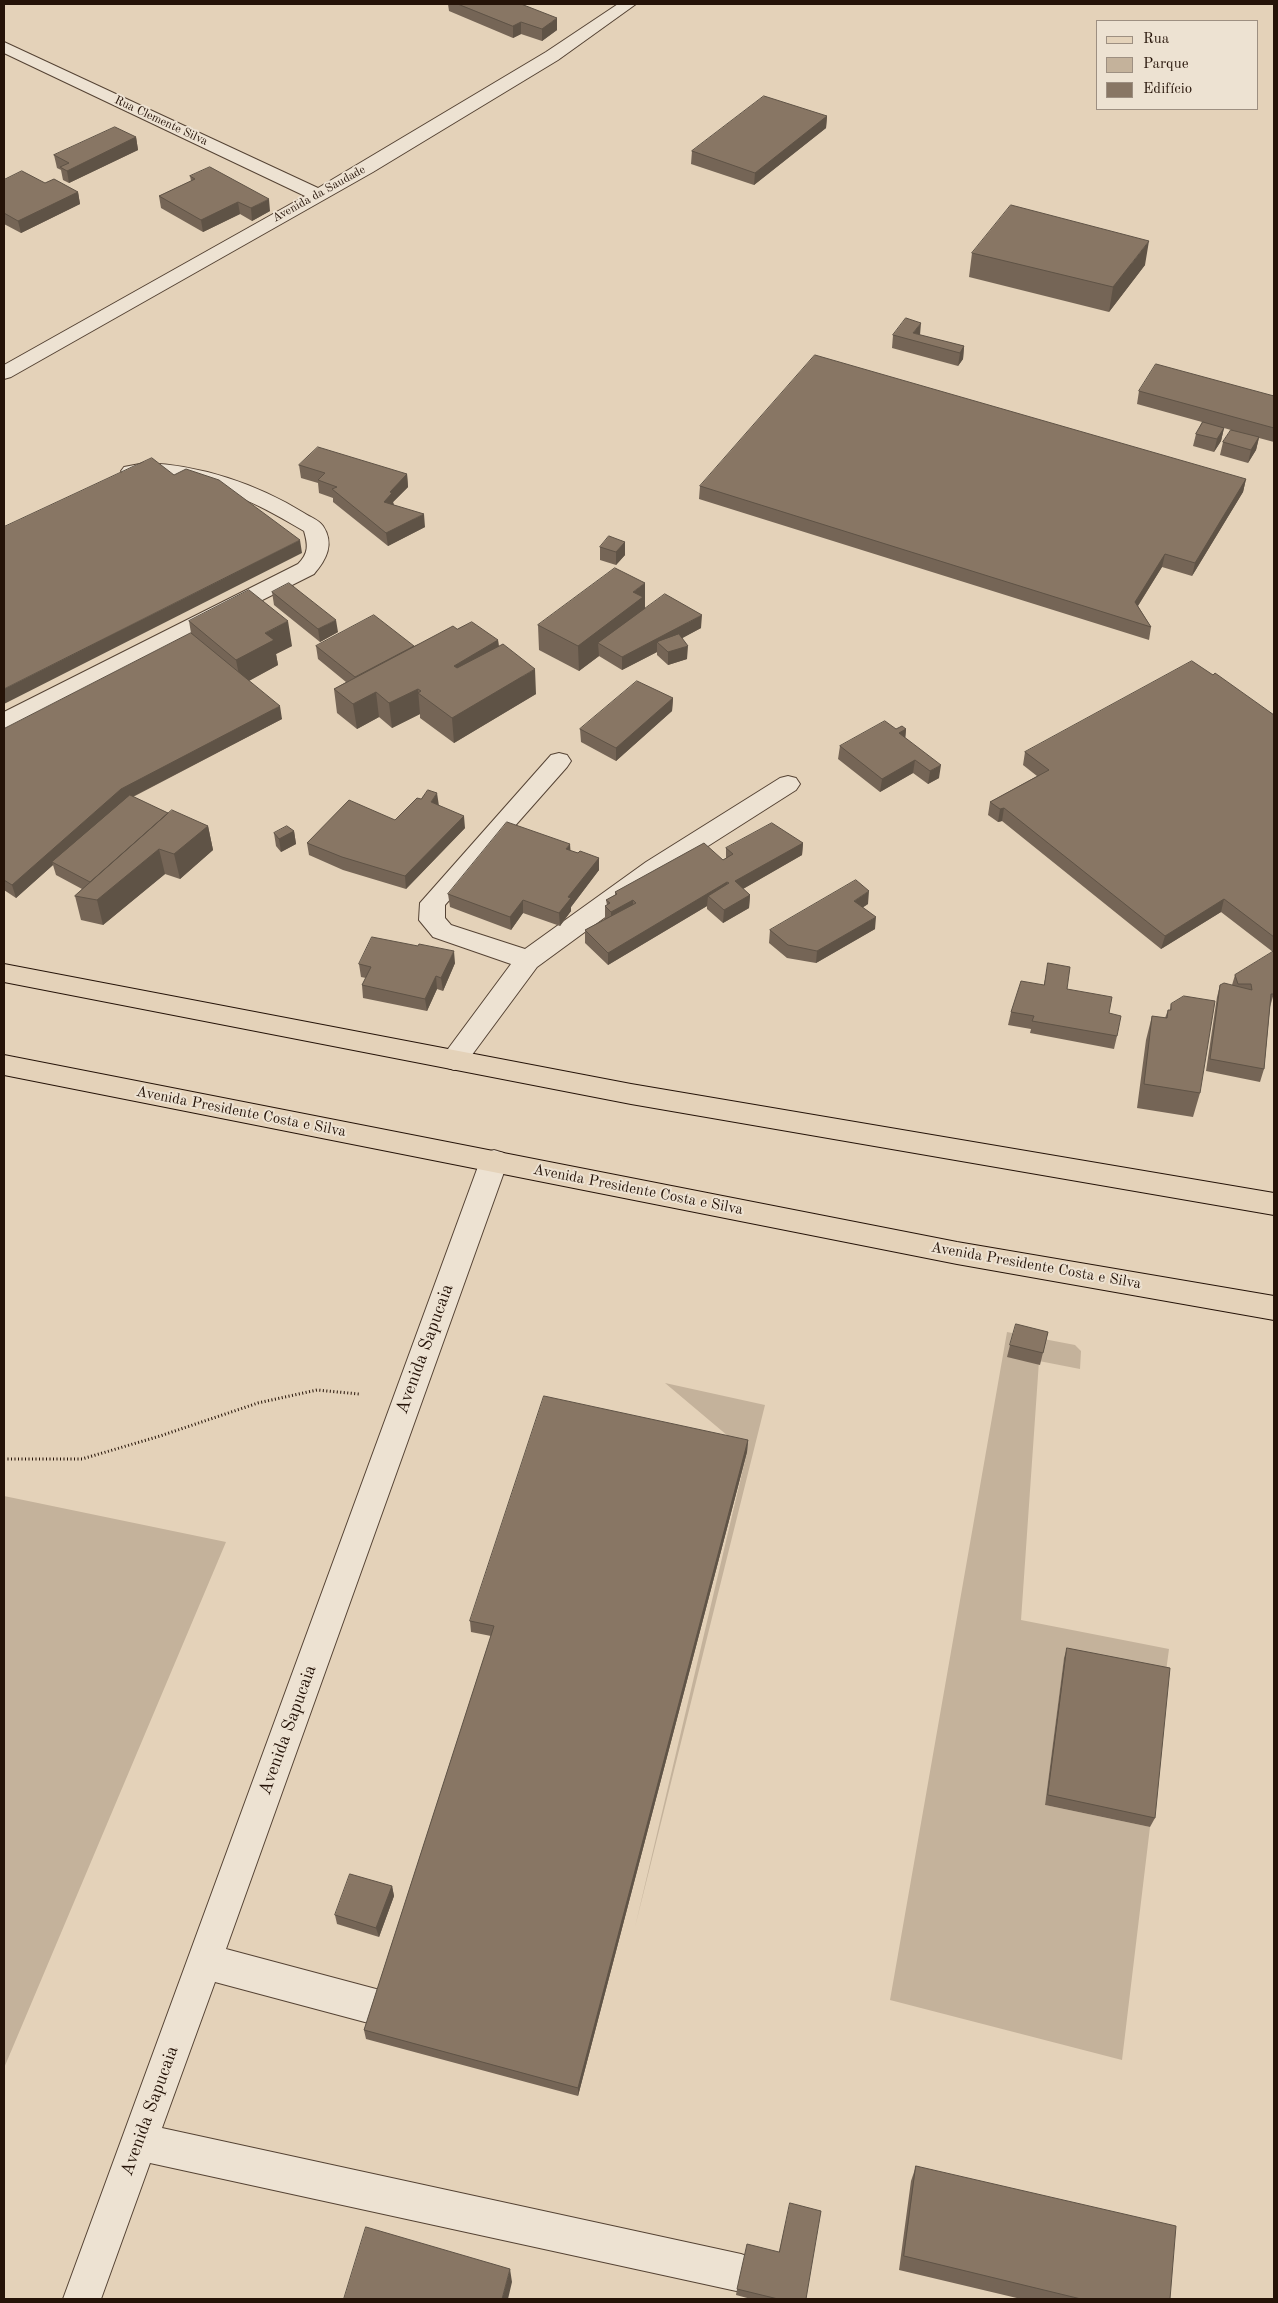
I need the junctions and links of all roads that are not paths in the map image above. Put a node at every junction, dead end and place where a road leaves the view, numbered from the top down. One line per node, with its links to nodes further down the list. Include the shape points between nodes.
1 (628, 4): 3 (street, Avenida da Saudade, via 552,56)
2 (4, 47): 3 (street, Rua Clemente Silva)
3 (318, 195): 4 (street, Avenida da Saudade)
4 (4, 373)
5 (112, 477): 6 (street, via 134,470 161,468 250,493 314,528 320,547 316,559 306,568)
6 (4, 721)
7 (559, 761): 9 (street, via 433,903 432,920 442,931)
8 (788, 784): 9 (street, via 655,868)
9 (528, 960): 11 (street)
10 (4, 973): 11 (main road)
11 (454, 1060): 14 (main road, via 631,1094)
12 (4, 1065): 13 (main road, Avenida Presidente Costa e Silva)
13 (494, 1161): 15 (main road, Avenida Presidente Costa e Silva, via 957,1253); 16 (street, Avenida Sapucaia)
14 (1274, 1204)
15 (1274, 1308)
16 (204, 1961): 17 (street); 18 (street, Avenida Sapucaia)
17 (376, 2007)
18 (139, 2142): 19 (street); 20 (street, Avenida Sapucaia)
19 (741, 2273)
20 (82, 2299)

